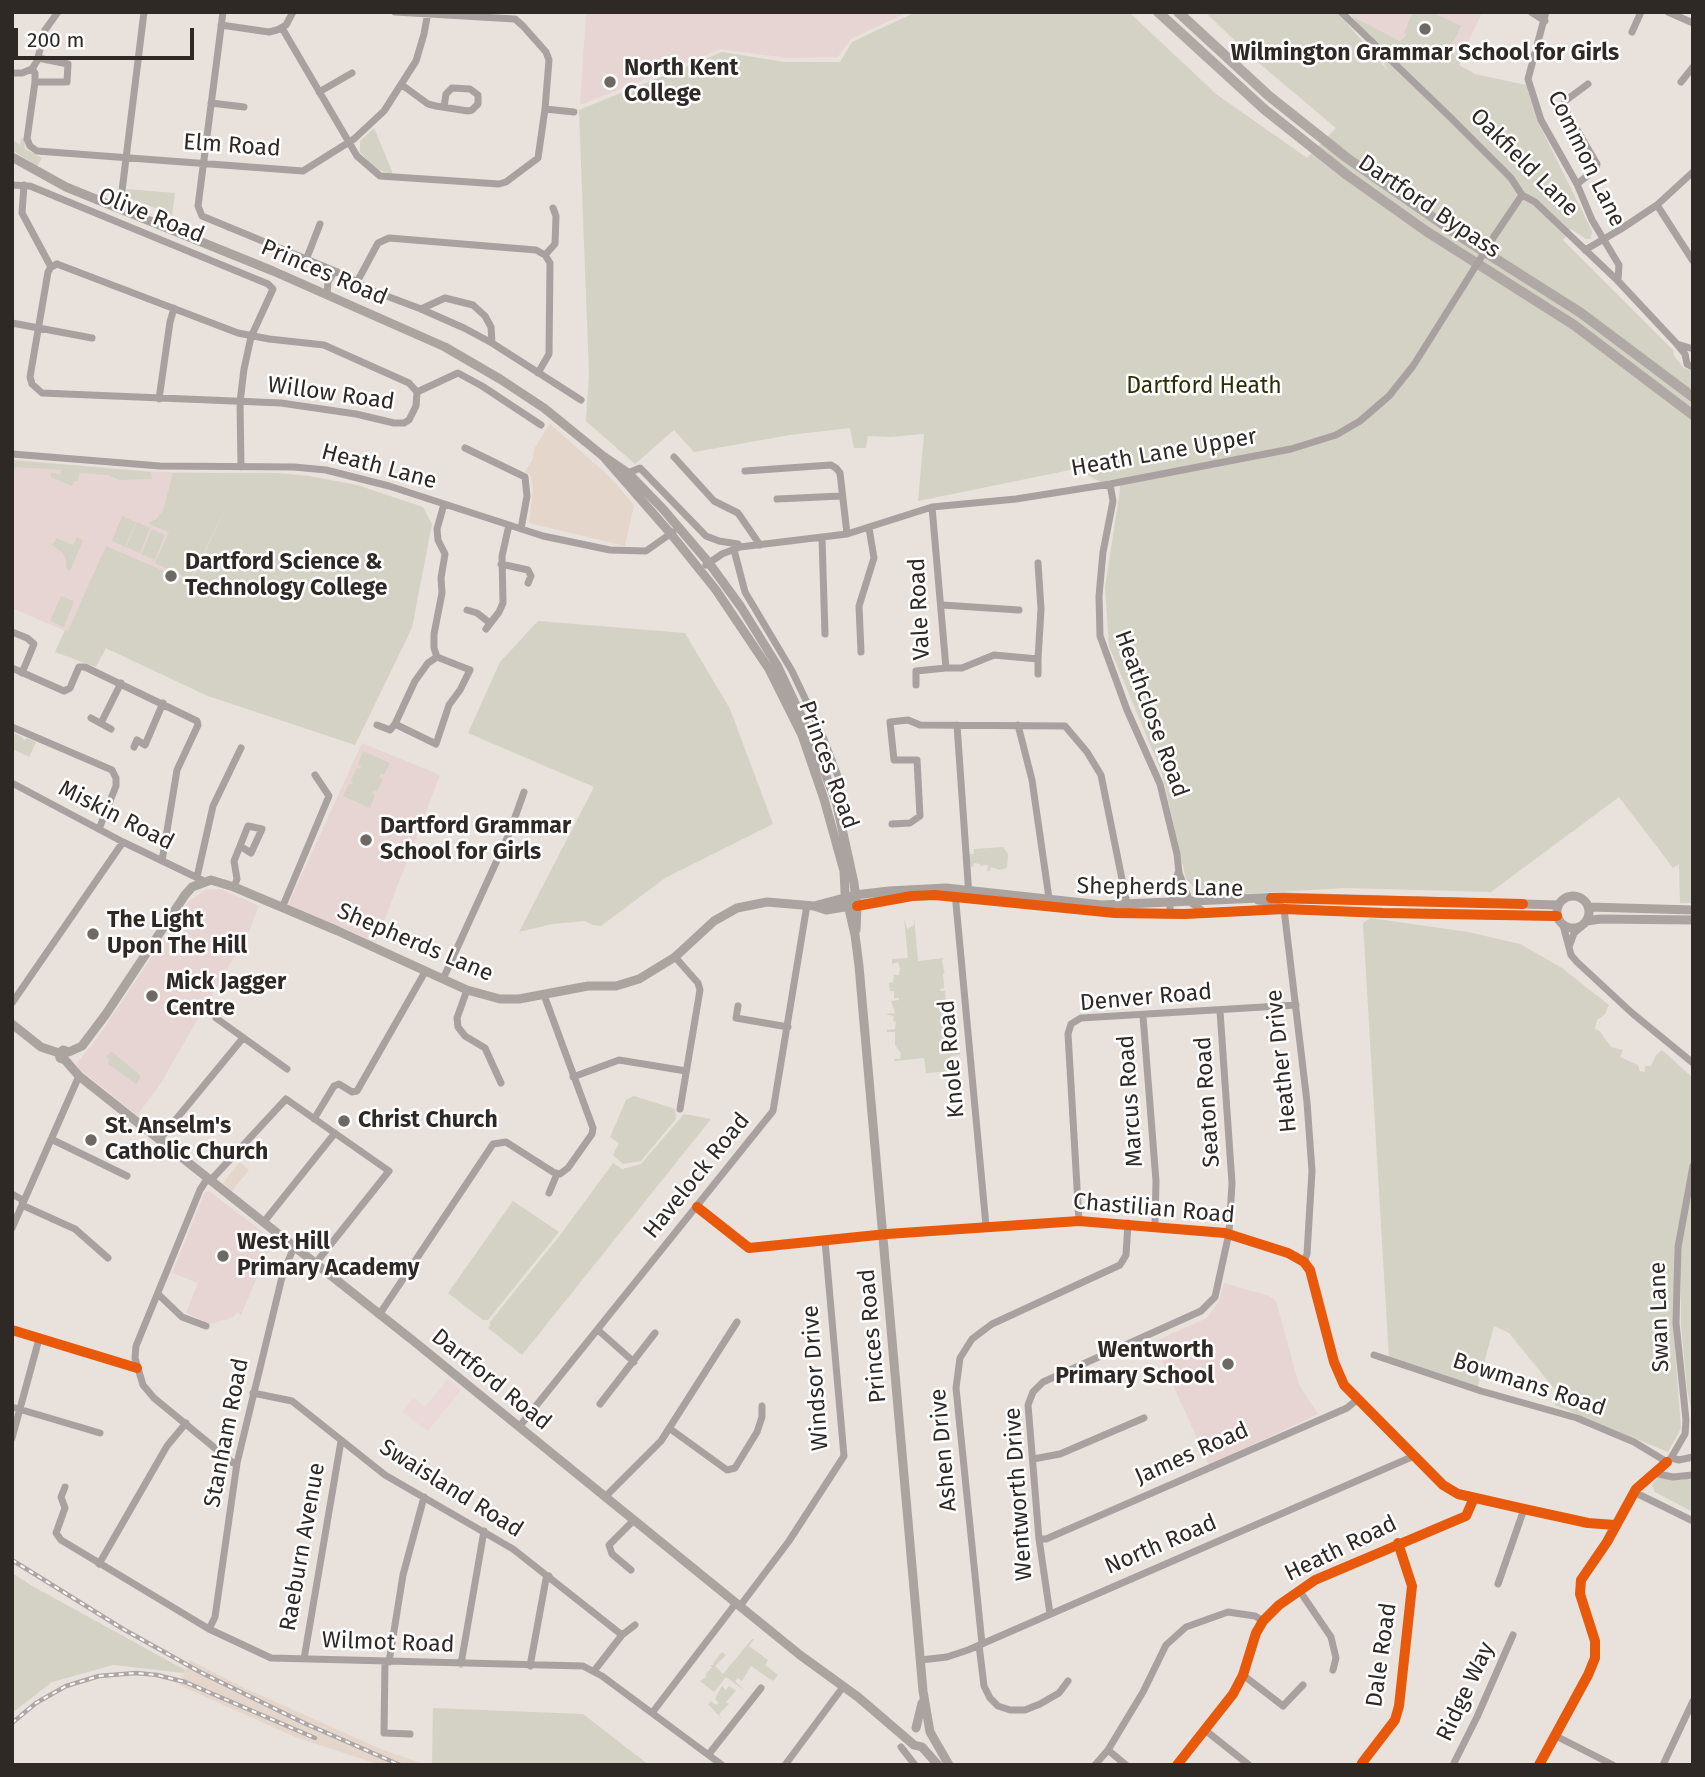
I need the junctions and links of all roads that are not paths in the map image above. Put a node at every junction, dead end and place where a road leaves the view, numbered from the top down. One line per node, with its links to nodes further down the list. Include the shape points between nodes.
1 (58, 12): 18 (street, via 45,30)
2 (144, 12): 35 (street)
3 (223, 12): 15 (street)
4 (293, 12): 16 (street)
5 (395, 12): 12 (street)
6 (1158, 12): 71 (highway, Dartford Bypass, via 1246,94 1347,175 1622,359)
7 (1178, 12): 67 (highway, Dartford Bypass, via 1269,96 1347,158 1581,313)
8 (1341, 12): 42 (street, Oakfield Lane)
9 (1531, 12): 13 (street)
10 (1641, 12): 17 (street)
11 (1668, 12): 14 (street)
12 (428, 13): 26 (street, Elm Road, via 420,50); 31 (street, via 515,19 549,60)
13 (1546, 16): 38 (street, Common Lane, via 1528,79 1541,120)
14 (1693, 23)
15 (221, 25): 16 (street, via 269,32); 28 (street)
16 (282, 27): 27 (street)
17 (1632, 32)
18 (38, 58): 20 (street); 23 (street, via 68,64 67,82)
19 (1693, 67): 24 (street)
20 (32, 69): 21 (street); 23 (street, Elm Road)
21 (12, 73)
22 (352, 73): 27 (street)
23 (35, 82): 35 (street, Elm Road, via 27,139 32,148 45,153)
24 (1681, 82)
25 (1588, 84): 38 (street, via 1563,106 1597,164)
26 (402, 85): 30 (street, via 428,104); 33 (street, Elm Road, via 379,117)
27 (319, 92): 33 (street)
28 (211, 103): 29 (street); 36 (street)
29 (244, 107)
30 (444, 107): 30 (street, via 446,94 453,88 470,89 478,95 472,110)
31 (545, 109): 32 (street); 33 (street, via 538,158 502,183 383,177 362,163)
32 (573, 112)
33 (349, 143): 36 (street, Elm Road, via 303,171)
34 (12, 157): 55 (main road, Princes Road, via 66,187)
35 (125, 158): 36 (street, Elm Road); 41 (street)
36 (204, 164): 49 (street, via 198,206 202,216)
37 (1693, 172): 43 (street)
38 (1577, 184): 46 (street, Common Lane)
39 (12, 185): 40 (street, Olive Road)
40 (24, 185): 51 (street, via 22,213); 60 (street, Olive Road, via 268,284 273,289)
41 (122, 191)
42 (1522, 194): 47 (street, Oakfield Lane); 80 (street, Heath Lane Upper, bridge, via 1401,381 1376,408 1346,430 1291,449)
43 (1657, 205): 46 (street); 50 (street)
44 (553, 208): 48 (street, via 555,244)
45 (320, 224): 49 (street)
46 (1604, 239): 47 (street); 53 (street, Common Lane, via 1619,265)
47 (1585, 250): 53 (street, Oakfield Lane)
48 (545, 255): 54 (street, via 536,250 389,238 378,243); 65 (street, via 550,263 549,354)
49 (306, 260): 52 (street)
50 (1693, 261)
51 (51, 267): 56 (street, Willow Road, via 67,267); 59 (street)
52 (334, 272): 54 (street); 55 (street)
53 (1618, 281): 63 (street, Oakfield Lane, via 1676,344)
54 (357, 282): 57 (street)
55 (327, 294): 75 (main road, Princes Road, via 417,333 500,379)
56 (174, 308): 60 (street, Willow Road); 68 (street)
57 (421, 309): 62 (street); 62 (street, via 445,298 473,305 491,327)
58 (12, 323): 59 (street)
59 (37, 328): 61 (street); 68 (street, Willow Road, via 30,377 36,389)
60 (251, 337): 66 (street, Willow Road, via 324,345 409,383); 70 (street)
61 (92, 338)
62 (492, 343): 65 (street)
63 (1689, 350): 64 (street, Oakfield Lane, via 1685,361)
64 (1693, 367)
65 (538, 373): 69 (street)
66 (417, 392): 70 (street, Willow Road, via 409,419 394,424 281,403); 72 (street, via 458,373)
67 (1693, 397)
68 (159, 399): 70 (street, Willow Road)
69 (581, 400)
70 (240, 402): 77 (street)
71 (1693, 415)
72 (541, 425)
73 (465, 448): 87 (street, via 525,477)
74 (12, 454): 77 (street, Heath Lane, via 160,466)
75 (603, 456): 79 (main road, Princes Road); 89 (main road, Princes Road)
76 (674, 457): 92 (street, via 714,501 738,513)
77 (240, 467): 83 (street, Heath Lane, via 326,470)
78 (745, 471): 81 (street, via 831,465 840,473)
79 (628, 473): 86 (main road, Princes Road); 93 (street, Princes Road, via 640,468 706,536 738,544)
80 (1110, 484): 84 (street, Heath Lane Upper); 135 (street, Heathclose Road, via 1113,501 1099,596 1100,636 1160,784)
81 (841, 496): 82 (street); 90 (street)
82 (777, 499)
83 (444, 504): 85 (street, Heath Lane); 105 (street, via 437,529 445,554 434,634)
84 (932, 507): 88 (street, Heath Lane Upper); 99 (street, Vale Road)
85 (509, 525): 87 (street, Heath Lane); 96 (street)
86 (679, 527): 89 (street, Heath Lane); 94 (main road, Princes Road)
87 (521, 528): 89 (street, Heath Lane, via 593,548 633,552 646,551)
88 (869, 528): 90 (street, Heath Lane Upper); 104 (street, via 874,558 859,606)
89 (671, 534): 97 (main road, Princes Road)
90 (847, 534): 91 (street, Heath Lane Upper)
91 (822, 538): 92 (street, Heath Lane Upper); 103 (street)
92 (760, 545): 93 (street, Heath Lane Upper)
93 (737, 548): 94 (street, Heath Lane Upper); 113 (street, Princes Road, via 745,592)
94 (709, 563): 97 (street, Heath Lane Upper); 114 (main road, Princes Road)
95 (1038, 563): 106 (street)
96 (502, 564): 98 (street, via 529,571); 100 (street, via 499,612 488,626 477,613)
97 (699, 569): 142 (main road, Princes Road, via 769,668 802,735)
98 (528, 583)
99 (942, 605): 101 (street); 108 (street, Vale Road)
100 (467, 610)
101 (1019, 610)
102 (12, 633): 109 (street, via 34,644)
103 (825, 634)
104 (861, 652)
105 (437, 657): 119 (street, via 415,681); 119 (street, via 470,670 449,705 436,744)
106 (1038, 659): 108 (street, via 994,656); 110 (street)
107 (12, 668): 109 (street)
108 (946, 668): 112 (street, Vale Road, via 916,671)
109 (22, 673): 111 (street, via 64,691 82,666)
110 (1038, 674)
111 (121, 683): 115 (street); 117 (street)
112 (916, 685)
113 (801, 688): 114 (street, Princes Road); 128 (street, Princes Road, via 841,784)
114 (790, 693): 128 (main road, Princes Road)
115 (163, 703): 124 (street, via 145,745 137,740); 134 (street, via 194,718 198,725 177,770)
116 (91, 718): 117 (street)
117 (101, 723): 123 (street)
118 (377, 724): 119 (street, via 390,730)
119 (395, 724)
120 (957, 725): 121 (street); 130 (street, via 890,722 894,760 917,760 920,816 910,824); 139 (street)
121 (1018, 725): 140 (street, via 1032,780); 149 (street, via 1066,726 1101,775)
122 (12, 727): 131 (street, via 112,770 116,786)
123 (111, 729)
124 (134, 747)
125 (240, 748): 136 (street, via 213,806)
126 (315, 775): 148 (street, via 329,796)
127 (12, 783): 131 (street, Miskin Road)
128 (831, 789): 142 (main road, Princes Road, via 843,831)
129 (524, 792): 161 (street)
130 (892, 824)
131 (99, 829): 132 (street, Miskin Road)
132 (123, 842): 134 (street, Miskin Road); 164 (street)
133 (240, 846): 137 (street, via 234,861)
134 (162, 861): 136 (street, Miskin Road)
135 (1179, 873): 143 (street, Heathclose Road); 144 (street, Heathclose Road)
136 (200, 879): 137 (main road, Shepherds Lane); 173 (main road, via 87,1042)
137 (234, 887): 148 (main road, Shepherds Lane)
138 (955, 892): 139 (main road, Shepherds Lane); 142 (main road, Shepherds Lane); 197 (street, Knole Road)
139 (969, 893): 140 (main road, Shepherds Lane); 149 (main road, Shepherds Lane, via 1081,910)
140 (1049, 898): 149 (main road, Shepherds Lane)
141 (1234, 900): 144 (main road, Shepherds Lane); 145 (main road, Shepherds Lane, via 1283,897); 150 (street, via 1278,903)
142 (852, 902): 146 (main road, Shepherds Lane, via 826,910); 200 (main road, Princes Road)
143 (1170, 902): 144 (main road, Shepherds Lane); 149 (main road, Shepherds Lane); 153 (street, Heathclose Road)
144 (1190, 902): 152 (street)
145 (1558, 905): 147 (main road, Shepherds Lane, via 1571,895 1582,898); 154 (main road)
146 (810, 906): 159 (main road, Shepherds Lane, via 767,902 737,908 714,921); 171 (street, Havelock Road)
147 (1589, 907): 151 (main road); 156 (main road)
148 (282, 908): 160 (main road, Shepherds Lane)
149 (1128, 909): 153 (main road, Shepherds Lane)
150 (1284, 909): 152 (main road, Shepherds Lane); 154 (main road, Shepherds Lane); 165 (street, Heather Drive)
151 (1693, 910)
152 (1206, 913): 153 (main road, Shepherds Lane)
153 (1170, 914)
154 (1557, 916): 157 (main road)
155 (1693, 920): 156 (main road, via 1600,919)
156 (1584, 924): 157 (main road); 158 (street)
157 (1563, 925): 158 (street)
158 (1569, 947): 174 (street, via 1577,962)
159 (675, 957): 163 (main road, Shepherds Lane, via 627,984); 176 (street, via 700,990)
160 (425, 972): 161 (main road, Shepherds Lane); 181 (street, via 357,1091 334,1086)
161 (443, 979): 162 (main road, Shepherds Lane)
162 (467, 990): 163 (main road, Shepherds Lane, via 500,999); 179 (street, via 458,1027 485,1048)
163 (544, 995): 178 (street)
164 (12, 1003)
165 (1296, 1005): 167 (street, Denver Road); 204 (street, Heather Drive, via 1312,1182)
166 (738, 1006): 171 (street, via 736,1018)
167 (1220, 1011): 168 (street, Denver Road); 199 (street, Seaton Road, via 1232,1167)
168 (1143, 1016): 193 (street, Denver Road, via 1081,1018 1071,1024); 196 (street, Marcus Road, via 1156,1181)
169 (216, 1018): 172 (street)
170 (12, 1024): 173 (main road, via 41,1047)
171 (788, 1027): 192 (street, Havelock Road, via 773,1111)
172 (243, 1038): 175 (street); 184 (street)
173 (64, 1055): 177 (main road, Dartford Road)
174 (1693, 1063)
175 (287, 1069)
176 (686, 1071): 178 (street, via 619,1060); 180 (street)
177 (79, 1076): 183 (street); 184 (main road, Dartford Road)
178 (573, 1077): 186 (street, via 593,1128 568,1168)
179 (501, 1083)
180 (680, 1109)
181 (314, 1119): 182 (street); 188 (street, via 285,1099)
182 (335, 1133): 194 (street); 205 (street, via 389,1171)
183 (51, 1139): 187 (street); 191 (street)
184 (159, 1140): 188 (main road, Dartford Road)
185 (1693, 1166): 232 (street, Swan Lane, via 1678,1254 1676,1323 1686,1426 1683,1441)
186 (557, 1174): 189 (street); 207 (street, via 507,1143 494,1144)
187 (127, 1176)
188 (209, 1180): 194 (main road, Dartford Road); 206 (street, via 200,1190)
189 (549, 1193)
190 (12, 1194): 191 (street)
191 (22, 1203): 198 (street); 203 (street, via 75,1229)
192 (697, 1207): 201 (street, Chastilian Road, via 745,1247); 210 (street, Havelock Road)
193 (1079, 1221): 195 (street, Chastilian Road); 197 (street, Chastilian Road)
194 (262, 1223): 202 (main road, Dartford Road)
195 (1128, 1223): 196 (street, Chastilian Road); 260 (street, Ashen Drive, via 1126,1255 1120,1265 992,1324 972,1339 958,1362 956,1388)
196 (1155, 1225): 199 (street, Chastilian Road)
197 (986, 1226): 200 (street, Chastilian Road)
198 (12, 1228)
199 (1229, 1233): 204 (street, Chastilian Road); 231 (street, Wentworth Drive, via 1215,1297 1202,1311 1043,1382 1032,1392 1028,1405)
200 (883, 1236): 201 (street, Chastilian Road); 262 (main road, Princes Road)
201 (825, 1241): 253 (street, Windsor Drive, via 844,1456 789,1541)
202 (294, 1247): 205 (main road, Dartford Road); 217 (street, Stanham Road, via 283,1273)
203 (108, 1258)
204 (1304, 1262): 218 (street, via 1312,1274 1338,1374)
205 (315, 1264): 207 (main road, Dartford Road)
206 (158, 1294): 209 (street, via 182,1317); 216 (street, via 136,1346)
207 (379, 1315): 224 (main road, Dartford Road)
208 (737, 1322): 225 (street)
209 (206, 1326)
210 (598, 1330): 215 (street); 224 (street, Havelock Road)
211 (12, 1331): 213 (street)
212 (656, 1334): 215 (street)
213 (39, 1339): 216 (street); 221 (street)
214 (1374, 1355): 232 (street, Bowmans Road, via 1577,1418)
215 (634, 1362): 219 (street)
216 (137, 1368): 223 (street, via 154,1398)
217 (253, 1393): 228 (street, Swaisland Road, via 292,1401); 233 (street, Stanham Road)
218 (1359, 1399): 229 (street); 246 (street, James Road)
219 (600, 1404)
220 (762, 1405): 225 (street, via 757,1432 735,1468 727,1469)
221 (16, 1408): 226 (street); 227 (street)
222 (1144, 1419): 231 (street, via 1060,1454)
223 (186, 1423): 233 (street); 248 (street, via 167,1446)
224 (519, 1427): 239 (main road, Dartford Road)
225 (670, 1428): 239 (street)
226 (100, 1433)
227 (12, 1437)
228 (341, 1441): 238 (street, Swaisland Road, via 384,1475); 261 (street, Raeburn Avenue)
229 (1414, 1456): 240 (street, via 1443,1485); 254 (street, North Road)
230 (1693, 1457): 232 (street)
231 (1032, 1459): 246 (street, Wentworth Drive)
232 (1669, 1460): 234 (street)
233 (237, 1463): 257 (street, Stanham Road, via 215,1617)
234 (1653, 1473): 235 (street); 237 (street)
235 (1693, 1475)
236 (65, 1487): 248 (street, Wilmot Road, via 61,1497 65,1508 56,1533)
237 (1634, 1492): 243 (street); 244 (street)
238 (424, 1497): 245 (street, Swaisland Road); 263 (street, via 403,1574)
239 (605, 1497): 242 (main road, Dartford Road)
240 (1474, 1498): 241 (street); 247 (street, Heath Road, via 1466,1516)
241 (1524, 1510): 244 (street); 251 (street)
242 (633, 1521): 249 (street, via 609,1545 611,1554); 253 (main road, Dartford Road)
243 (1693, 1521)
244 (1615, 1525): 281 (street, via 1580,1586 1595,1658)
245 (484, 1531): 250 (street, Swaisland Road); 264 (street)
246 (1039, 1539): 254 (street, Wentworth Drive)
247 (1398, 1543): 252 (street, Heath Road); 286 (street, Dale Road, via 1412,1586 1399,1706 1395,1720)
248 (99, 1564): 257 (street, Wilmot Road)
249 (631, 1570)
250 (548, 1576): 258 (street, Swaisland Road); 265 (street)
251 (1498, 1584)
252 (1299, 1590): 255 (street, Heath Road); 266 (street, via 1331,1637 1336,1658)
253 (738, 1605): 271 (main road, Dartford Road); 275 (street, Windsor Drive)
254 (1050, 1614): 260 (street, North Road)
255 (1263, 1622): 268 (street, Heath Road); 284 (street, via 1255,1616 1228,1612 1185,1627 1166,1645)
256 (635, 1625): 258 (street)
257 (209, 1629): 261 (street, Wilmot Road, via 271,1658)
258 (622, 1635): 267 (street)
259 (1513, 1635): 296 (street, Ridge Way)
260 (980, 1645): 262 (street, North Road); 269 (street, via 984,1686 998,1706 1025,1710 1059,1693)
261 (304, 1660): 263 (street, Wilmot Road)
262 (921, 1660): 273 (main road, Princes Road)
263 (387, 1662): 264 (street, Wilmot Road); 279 (street, via 384,1733)
264 (461, 1664): 265 (street, Wilmot Road)
265 (530, 1666): 267 (street, Wilmot Road, via 583,1666)
266 (1333, 1670)
267 (594, 1671): 275 (street, Wilmot Road)
268 (1243, 1675): 270 (street, via 1283,1706); 278 (street, Heath Road)
269 (1068, 1681)
270 (1303, 1685)
271 (843, 1687): 276 (main road, Dartford Road); 288 (street)
272 (761, 1688): 285 (street)
273 (923, 1691): 277 (main road, Princes Road); 280 (main road, Princes Road)
274 (1693, 1701): 299 (street)
275 (652, 1713): 285 (street, Wilmot Road)
276 (895, 1728): 277 (main road, Dartford Road); 282 (main road, Dartford Road)
277 (915, 1730): 280 (main road, via 922,1727); 282 (main road, via 911,1739)
278 (1205, 1730): 294 (street, Heath Road); 295 (street)
279 (410, 1734)
280 (931, 1734): 282 (main road, via 928,1745); 291 (main road)
281 (1554, 1735): 297 (street); 298 (street)
282 (918, 1746): 290 (main road, Dartford Road)
283 (901, 1747): 289 (street)
284 (1108, 1750): 292 (street); 293 (street)
285 (709, 1754): 287 (street, Wilmot Road)
286 (1362, 1764)
287 (722, 1765)
288 (785, 1765)
289 (915, 1765)
290 (938, 1765)
291 (949, 1765)
292 (1095, 1765)
293 (1126, 1765)
294 (1177, 1765)
295 (1249, 1765)
296 (1452, 1765)
297 (1539, 1765)
298 (1613, 1765)
299 (1663, 1765)

